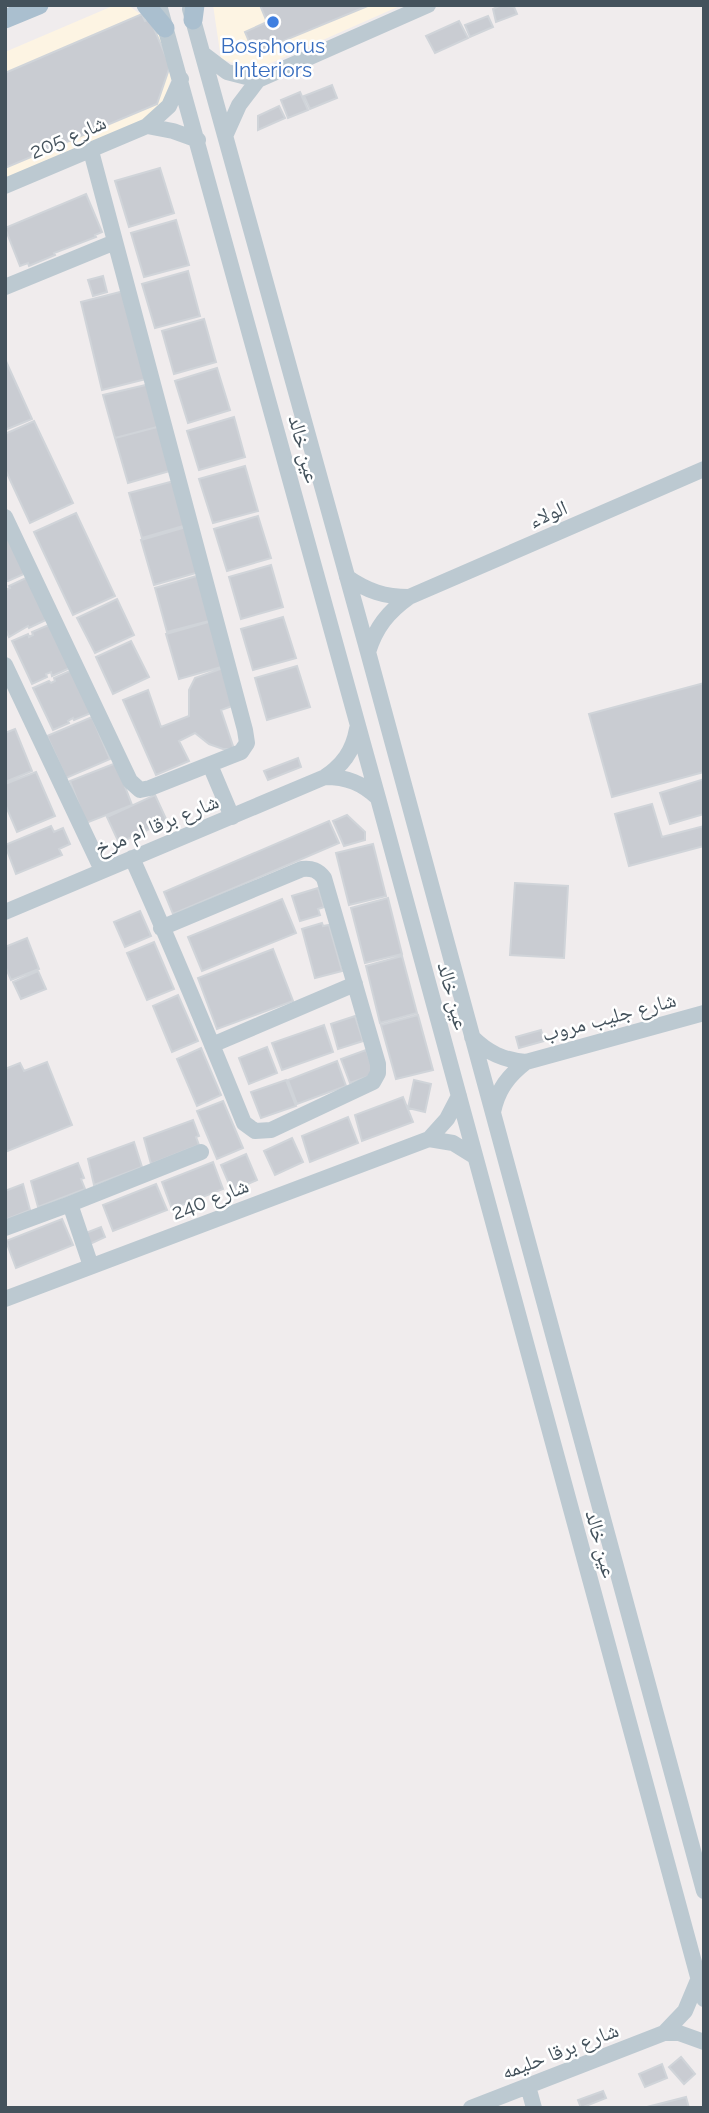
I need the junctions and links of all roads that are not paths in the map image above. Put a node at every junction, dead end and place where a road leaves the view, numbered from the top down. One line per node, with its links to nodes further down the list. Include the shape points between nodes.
1 (39, 5): 6 (main road)
2 (146, 5): 7 (main road)
3 (159, 5): 7 (street, عين خالد)
4 (428, 5): 10 (street)
5 (192, 10): 8 (street, عين خالد)
6 (5, 19)
7 (165, 28): 9 (street, عين خالد)
8 (201, 53): 10 (street, via 227,72); 12 (street, عين خالد)
9 (181, 79): 11 (street, شارع 205, via 169,106); 13 (street, عين خالد)
10 (258, 80): 12 (street, via 239,105)
11 (147, 126): 13 (street); 14 (street, شارع 205)
12 (226, 134): 20 (street, عين خالد)
13 (198, 141): 24 (street, عين خالد)
14 (91, 150): 15 (street, شارع 205); 16 (street)
15 (5, 186)
16 (115, 242): 17 (street); 25 (street, via 245,730 247,743 241,752)
17 (5, 288)
18 (704, 469): 21 (street, الولاء)
19 (5, 517): 25 (street, via 130,781 140,790 150,788)
20 (346, 577): 21 (street, via 376,593); 22 (street, عين خالد)
21 (409, 597): 22 (street, الولاء, via 383,620)
22 (368, 652): 35 (street, عين خالد)
23 (5, 665): 30 (street)
24 (358, 727): 26 (street, شارع برقا ام مرخ, via 348,756); 27 (street, عين خالد)
25 (210, 765): 28 (street)
26 (325, 777): 27 (street, via 354,781); 28 (street, شارع برقا ام مرخ)
27 (378, 798): 38 (street, عين خالد)
28 (232, 817): 29 (street, شارع برقا ام مرخ)
29 (132, 858): 30 (street, شارع برقا ام مرخ); 32 (street)
30 (102, 870): 31 (street, شارع برقا ام مرخ)
31 (5, 912)
32 (162, 928): 33 (street, via 302,869 315,870 324,877); 36 (street)
33 (355, 984): 36 (street); 36 (street, via 378,1063 376,1078 271,1130 255,1131 244,1123)
34 (704, 1013): 37 (street, شارع جليب مروب)
35 (471, 1037): 37 (street, شارع جليب مروب, via 496,1056); 39 (street, عين خالد)
36 (212, 1045)
37 (526, 1062): 39 (street, شارع جليب مروب, via 503,1084)
38 (458, 1096): 40 (street, via 447,1119); 42 (street, عين خالد)
39 (493, 1114): 47 (street, عين خالد)
40 (429, 1139): 42 (street, via 453,1143); 45 (street, شارع 240)
41 (201, 1152): 43 (street)
42 (474, 1156): 48 (street, عين خالد)
43 (70, 1204): 44 (street); 45 (street)
44 (5, 1228)
45 (91, 1266): 46 (street, شارع 240)
46 (5, 1299)
47 (704, 1891)
48 (698, 1980): 49 (street, عين خالد); 50 (street, شارع برقا حليمه, via 685,2011)
49 (704, 1999)
50 (664, 2033): 51 (street); 52 (street, شارع برقا حليمه)
51 (704, 2042)
52 (528, 2086): 53 (street, شارع برقا حليمه); 54 (street)
53 (471, 2108)
54 (534, 2108)

